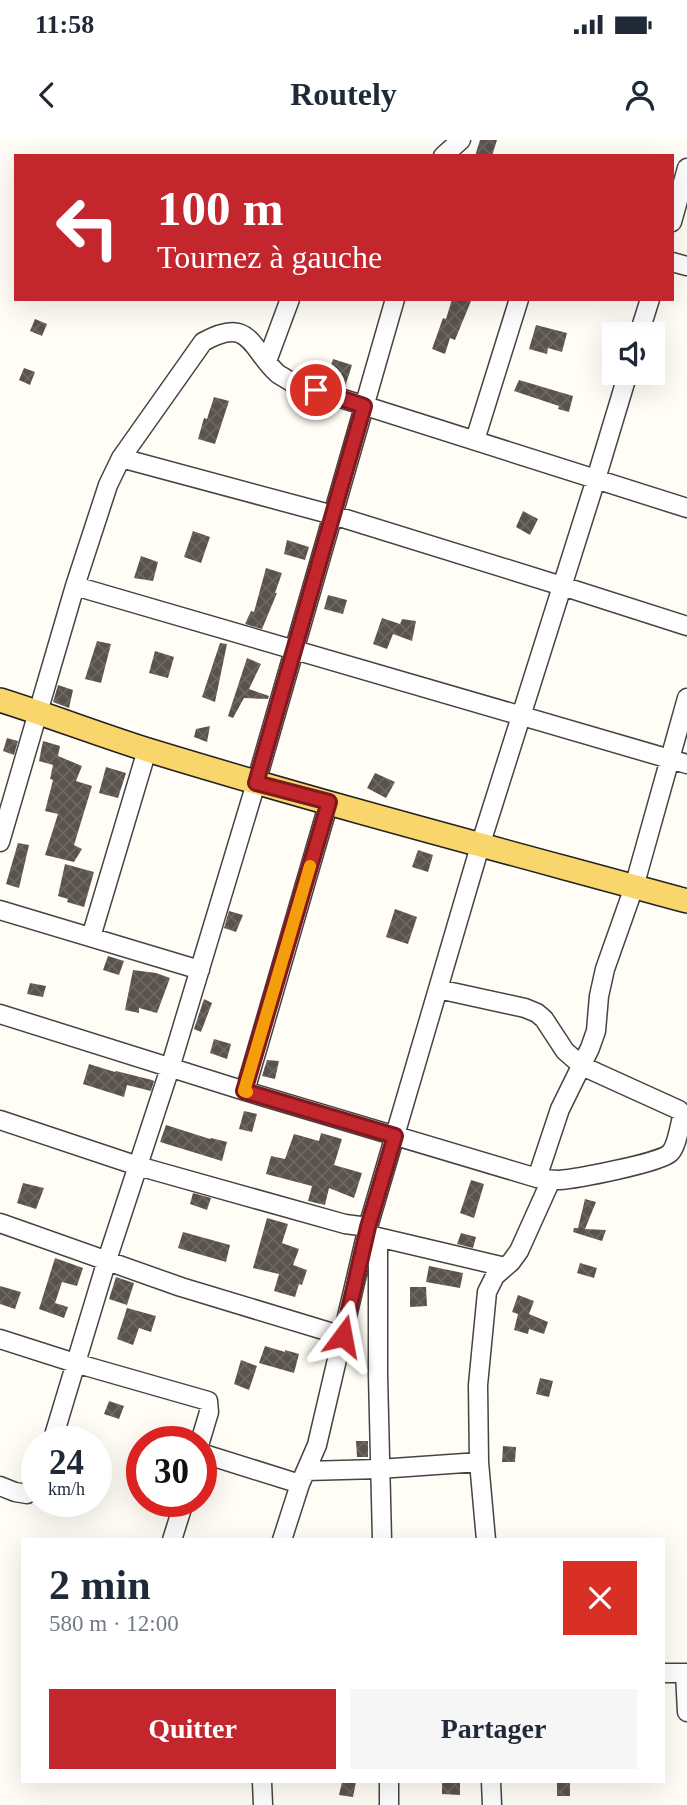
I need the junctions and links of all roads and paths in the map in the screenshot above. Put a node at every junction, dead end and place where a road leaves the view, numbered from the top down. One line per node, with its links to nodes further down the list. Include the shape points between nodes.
1 (461, 140): 2 (street)
2 (445, 154)
3 (687, 168): 4 (street)
4 (674, 215)
5 (289, 301): 10 (street)
6 (394, 301): 12 (street)
7 (518, 301): 13 (street)
8 (649, 301): 9 (street)
9 (643, 322)
10 (267, 361): 12 (street, via 293,383); 14 (street, via 253,341 238,332 203,342)
11 (624, 385): 15 (street)
12 (364, 406): 13 (street); 17 (street)
13 (475, 440): 15 (street)
14 (121, 458): 17 (street); 18 (street)
15 (596, 479): 16 (street); 19 (street)
16 (687, 508)
17 (333, 515): 19 (street); 21 (street)
18 (75, 586): 21 (street); 24 (street)
19 (562, 586): 20 (street); 25 (street)
20 (687, 626)
21 (294, 650): 25 (street); 29 (street)
22 (687, 698): 27 (street)
23 (0, 700): 24 (main road)
24 (38, 712): 26 (main road); 31 (street)
25 (522, 716): 27 (street); 32 (street)
26 (147, 750): 29 (main road); 36 (street)
27 (668, 759): 28 (street); 33 (street)
28 (687, 764)
29 (256, 783): 30 (main road); 37 (street)
30 (329, 802): 32 (main road); 42 (street)
31 (0, 842)
32 (480, 846): 33 (main road); 38 (street)
33 (634, 887): 34 (main road); 40 (street, via 605,969 596,1031)
34 (687, 901)
35 (0, 910): 36 (street)
36 (91, 937): 37 (street)
37 (200, 970): 41 (street)
38 (438, 989): 40 (street, via 537,1013); 44 (street)
39 (0, 1014): 41 (street)
40 (582, 1066): 46 (street, via 560,1109); 46 (street, via 679,1110 682,1117 672,1151 628,1167)
41 (170, 1068): 42 (street); 45 (street)
42 (244, 1091): 44 (street)
43 (0, 1120): 45 (street)
44 (395, 1136): 46 (street); 48 (street)
45 (138, 1166): 48 (street); 49 (street)
46 (544, 1179): 50 (street, via 519,1251)
47 (0, 1223): 49 (street)
48 (371, 1233): 50 (street); 51 (street); 58 (street)
49 (107, 1260): 51 (street); 53 (street)
50 (505, 1267): 57 (street, via 487,1292 478,1385)
51 (343, 1336): 59 (street, via 317,1445)
52 (0, 1339): 53 (street)
53 (75, 1363): 54 (street); 55 (street, via 208,1401)
54 (57, 1426)
55 (205, 1426)
56 (217, 1457): 59 (street)
57 (479, 1462): 58 (street); 66 (street)
58 (379, 1469): 59 (street); 65 (street)
59 (303, 1478): 64 (street)
60 (0, 1486): 61 (street)
61 (21, 1493)
62 (179, 1517): 63 (street)
63 (173, 1538)
64 (283, 1538)
65 (382, 1538)
66 (486, 1538)
67 (665, 1673): 68 (street)
68 (686, 1673): 69 (street)
69 (687, 1712)
70 (262, 1783): 73 (street)
71 (389, 1783): 74 (street)
72 (491, 1783): 75 (street)
73 (263, 1805)
74 (390, 1805)
75 (492, 1805)

